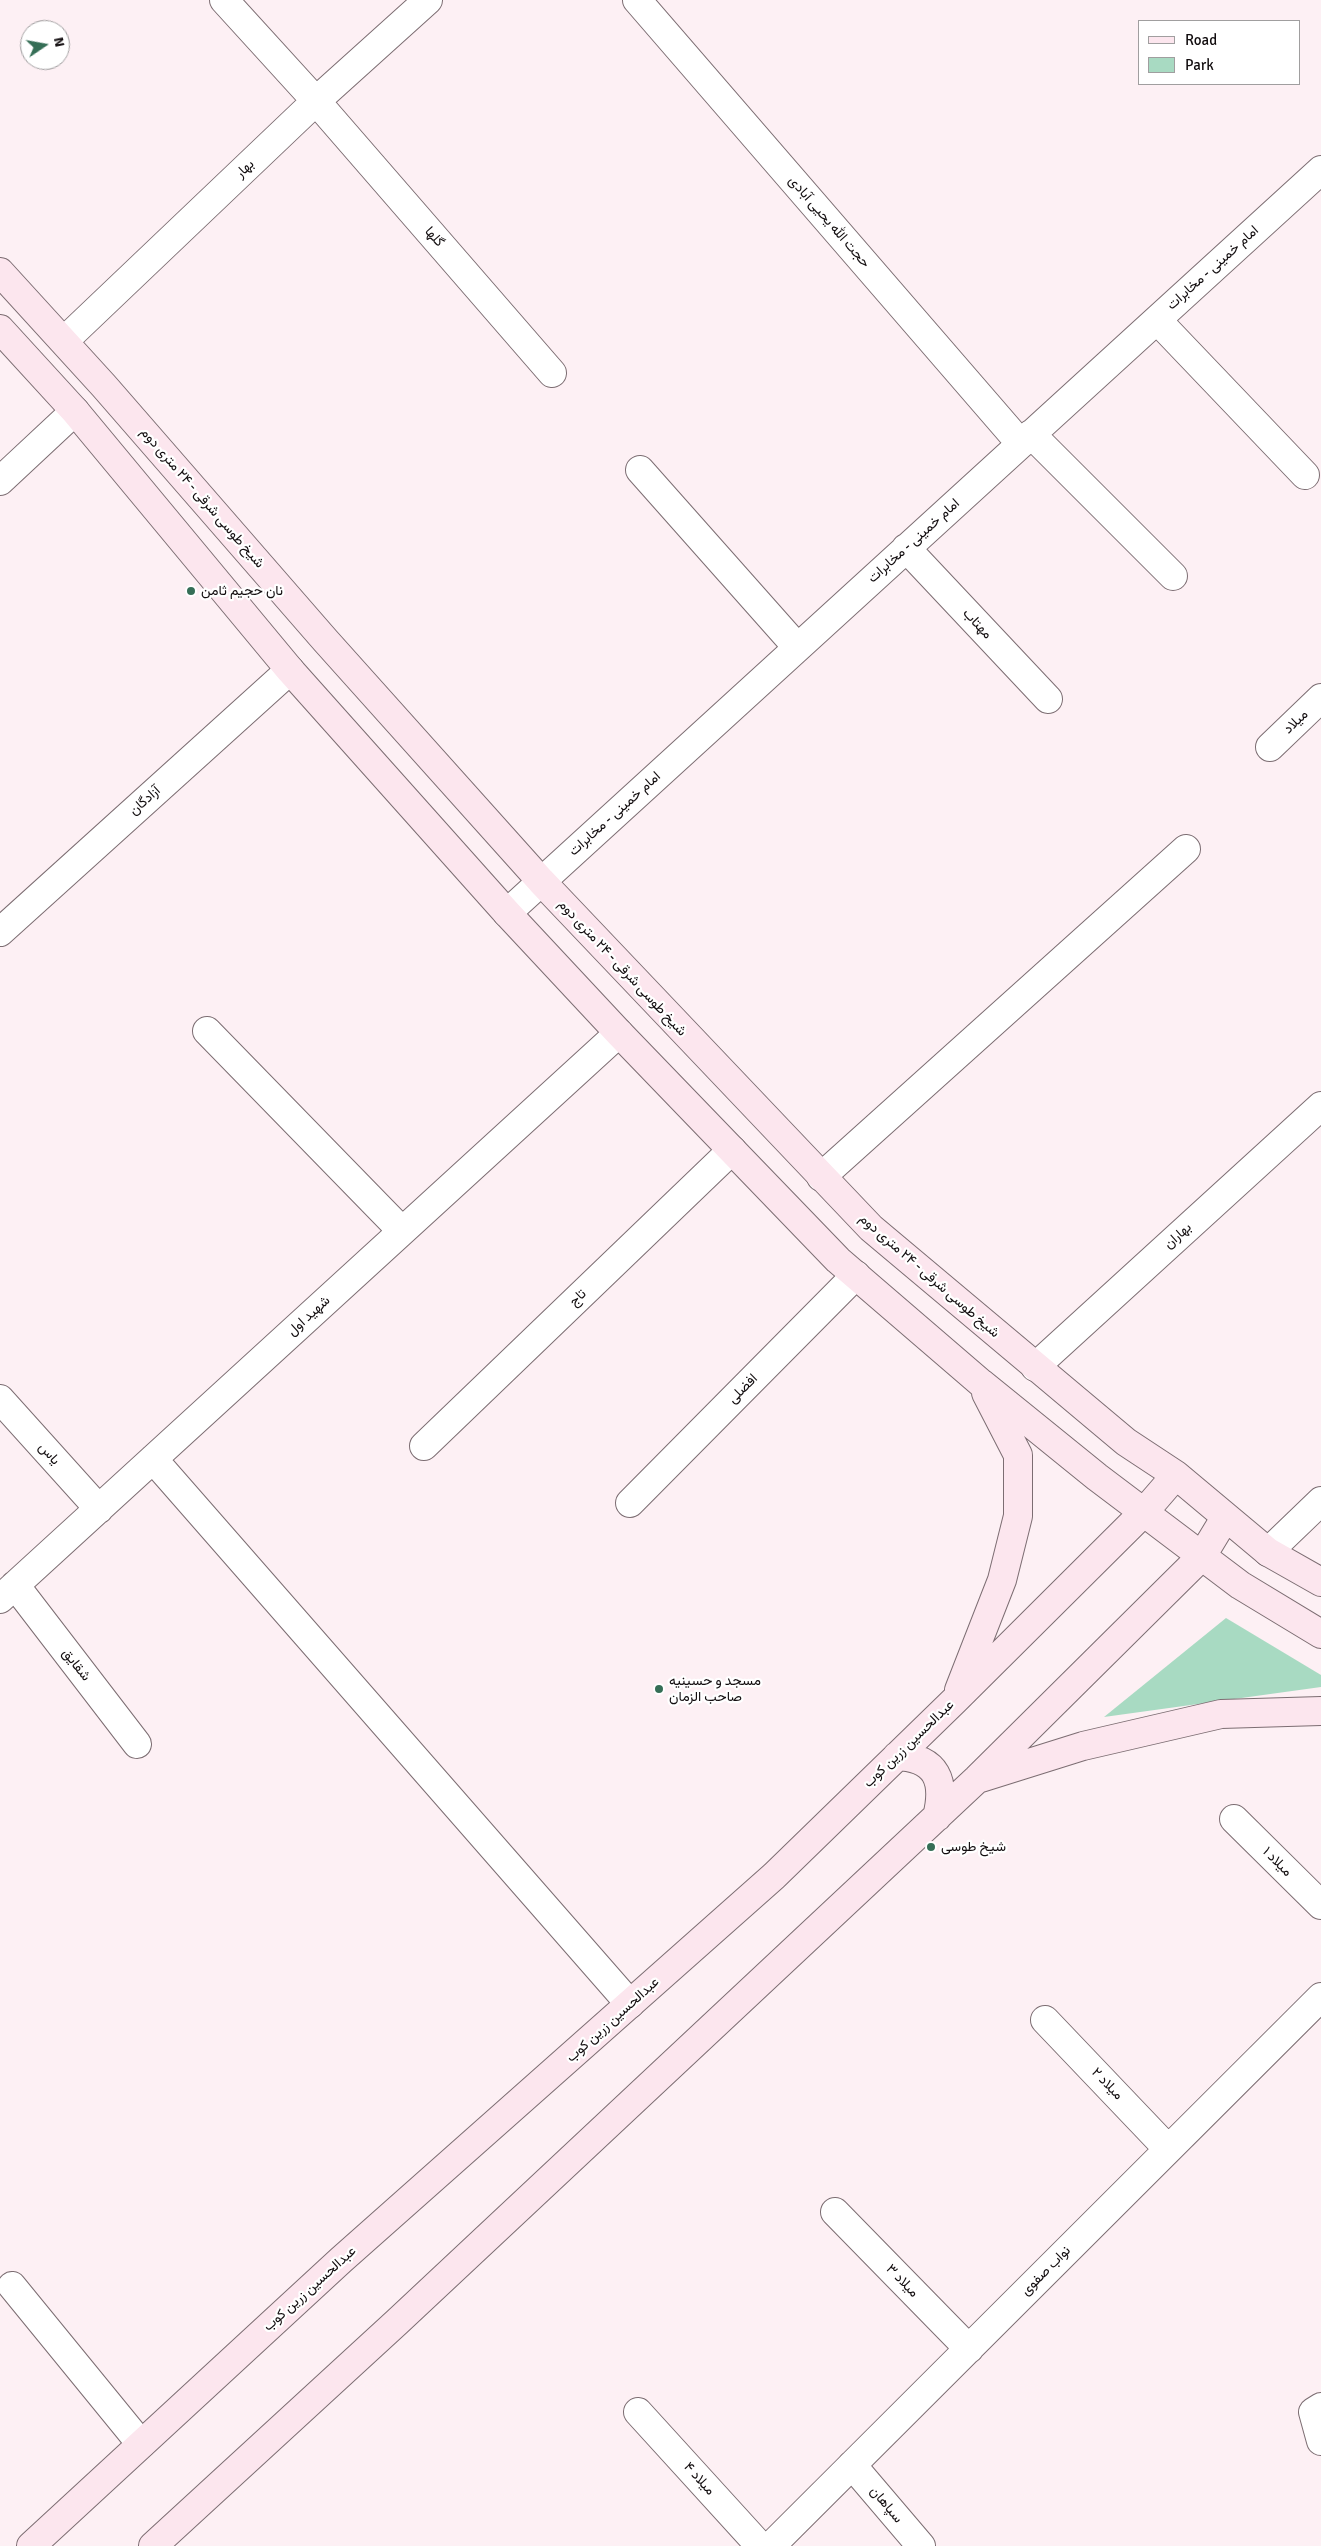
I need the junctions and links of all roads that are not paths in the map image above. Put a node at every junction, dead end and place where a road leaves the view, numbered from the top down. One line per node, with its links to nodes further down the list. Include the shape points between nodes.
1 (224, 0): 4 (street, گلها)
2 (428, 0): 4 (street, بهار)
3 (637, 0): 12 (street, حجت الله یحیی آبادی)
4 (316, 101): 9 (street, بهار); 10 (street, گلها)
5 (1321, 170): 7 (street, امام خمینی - مخابرات)
6 (0, 272): 9 (main road, شیخ طوسی شرقی - ۲۴ متری دوم)
7 (1157, 320): 12 (street, امام خمینی - مخابرات); 14 (street)
8 (0, 329): 11 (main road)
9 (64, 341): 24 (main road, شیخ طوسی شرقی - ۲۴ متری دوم)
10 (552, 373)
11 (75, 411): 15 (street); 19 (main road)
12 (1026, 439): 16 (street, امام خمینی - مخابرات); 17 (street, حجت الله یحیی آبادی)
13 (640, 470): 18 (street)
14 (1305, 475)
15 (0, 481)
16 (906, 548): 18 (street, امام خمینی - مخابرات); 21 (street, مهتاب)
17 (1173, 576)
18 (798, 648): 24 (street, امام خمینی - مخابرات)
19 (290, 670): 25 (main road); 26 (street, آزادگان)
20 (1321, 698): 22 (street, میلاد)
21 (1048, 699)
22 (1270, 746)
23 (1186, 849): 31 (street)
24 (541, 881): 25 (street, امام خمینی - مخابرات); 31 (main road, شیخ طوسی شرقی - ۲۴ متری دوم)
25 (507, 913): 28 (main road)
26 (0, 932)
27 (207, 1031): 32 (street)
28 (619, 1033): 30 (main road); 32 (street, شهید اول)
29 (1321, 1106): 34 (street, بهاران)
30 (732, 1150): 33 (main road); 37 (street, تاج)
31 (821, 1176): 34 (main road, شیخ طوسی شرقی - ۲۴ متری دوم, via 885,1242)
32 (402, 1231): 38 (street, شهید اول)
33 (856, 1276): 35 (main road); 41 (street, افضلی)
34 (1035, 1367): 39 (main road, شیخ طوسی شرقی - ۲۴ متری دوم, via 1126,1442)
35 (981, 1383): 43 (main road); 50 (main road, via 1018,1455 1018,1516 1002,1580)
36 (0, 1399): 42 (street, یاس)
37 (424, 1446)
38 (153, 1459): 42 (street, شهید اول); 59 (street)
39 (1176, 1475): 43 (main road, عبدالحسین زرین کوب); 44 (main road, شیخ طوسی شرقی - ۲۴ متری دوم)
40 (1321, 1501): 45 (street)
41 (630, 1503)
42 (99, 1509): 48 (street, شهید اول)
43 (1144, 1512): 46 (main road); 50 (main road, عبدالحسین زرین کوب)
44 (1225, 1518): 45 (main road, شیخ طوسی شرقی - ۲۴ متری دوم); 46 (main road)
45 (1268, 1552): 47 (main road, شیخ طوسی شرقی - ۲۴ متری دوم)
46 (1202, 1556): 49 (main road, via 1240,1585); 54 (main road)
47 (1321, 1582)
48 (7, 1592): 52 (street, شقایق)
49 (1321, 1634)
50 (955, 1700): 53 (main road, عبدالحسین زرین کوب)
51 (1321, 1711): 54 (main road, via 1221,1714 1083,1746)
52 (137, 1744)
53 (897, 1756): 55 (main road, via 913,1757 930,1767 940,1785 942,1798); 59 (main road, عبدالحسین زرین کوب, via 774,1876)
54 (977, 1779): 55 (main road)
55 (937, 1817): 71 (main road)
56 (1234, 1818): 57 (street, میلاد ۱)
57 (1321, 1905)
58 (1321, 1997): 61 (street, نواب صفوی)
59 (630, 2004): 68 (main road, عبدالحسین زرین کوب, via 341,2260)
60 (1045, 2020): 61 (street, میلاد ۲)
61 (1168, 2149): 64 (street, نواب صفوی)
62 (835, 2212): 64 (street, میلاد ۳)
63 (12, 2286): 68 (street)
64 (969, 2349): 69 (street, نواب صفوی)
65 (1321, 2407): 67 (street, via 1313,2412)
66 (638, 2412): 72 (street, میلاد ۴)
67 (1321, 2441)
68 (141, 2444): 70 (main road, عبدالحسین زرین کوب)
69 (852, 2465): 73 (street, نواب صفوی); 74 (street, سپاهان)
70 (31, 2546)
71 (153, 2546)
72 (760, 2546)
73 (771, 2546)
74 (921, 2546)

